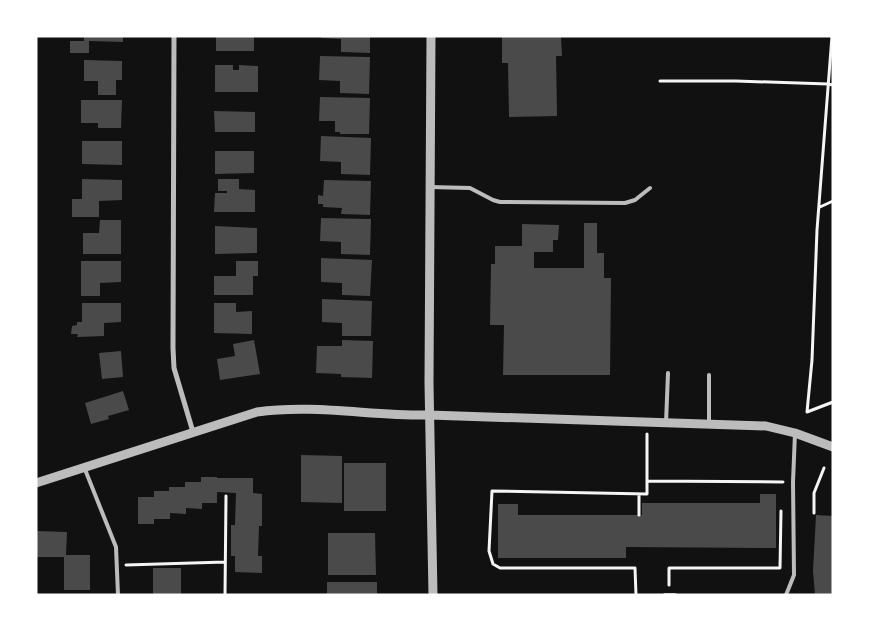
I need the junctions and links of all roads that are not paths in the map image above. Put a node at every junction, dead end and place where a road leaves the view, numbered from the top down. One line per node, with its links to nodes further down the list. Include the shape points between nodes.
1 (174, 36): 10 (street, via 172,348 174,368)
2 (431, 36): 3 (street)
3 (430, 187): 4 (lane, via 470,188 500,202 624,203 636,200); 7 (street)
4 (650, 188)
5 (668, 373): 8 (lane)
6 (709, 375): 9 (lane)
7 (429, 415): 8 (street); 10 (street, via 280,409 257,412); 16 (street)
8 (666, 423): 9 (street)
9 (709, 424): 11 (street, via 766,426)
10 (193, 432): 13 (street)
11 (795, 433): 12 (street); 20 (lane, via 794,575)
12 (833, 447)
13 (84, 467): 14 (street); 15 (lane, via 116,547)
14 (36, 483)
15 (118, 595)
16 (433, 595)
17 (665, 595): 18 (lane)
18 (669, 595): 19 (lane)
19 (675, 595)
20 (786, 595)

